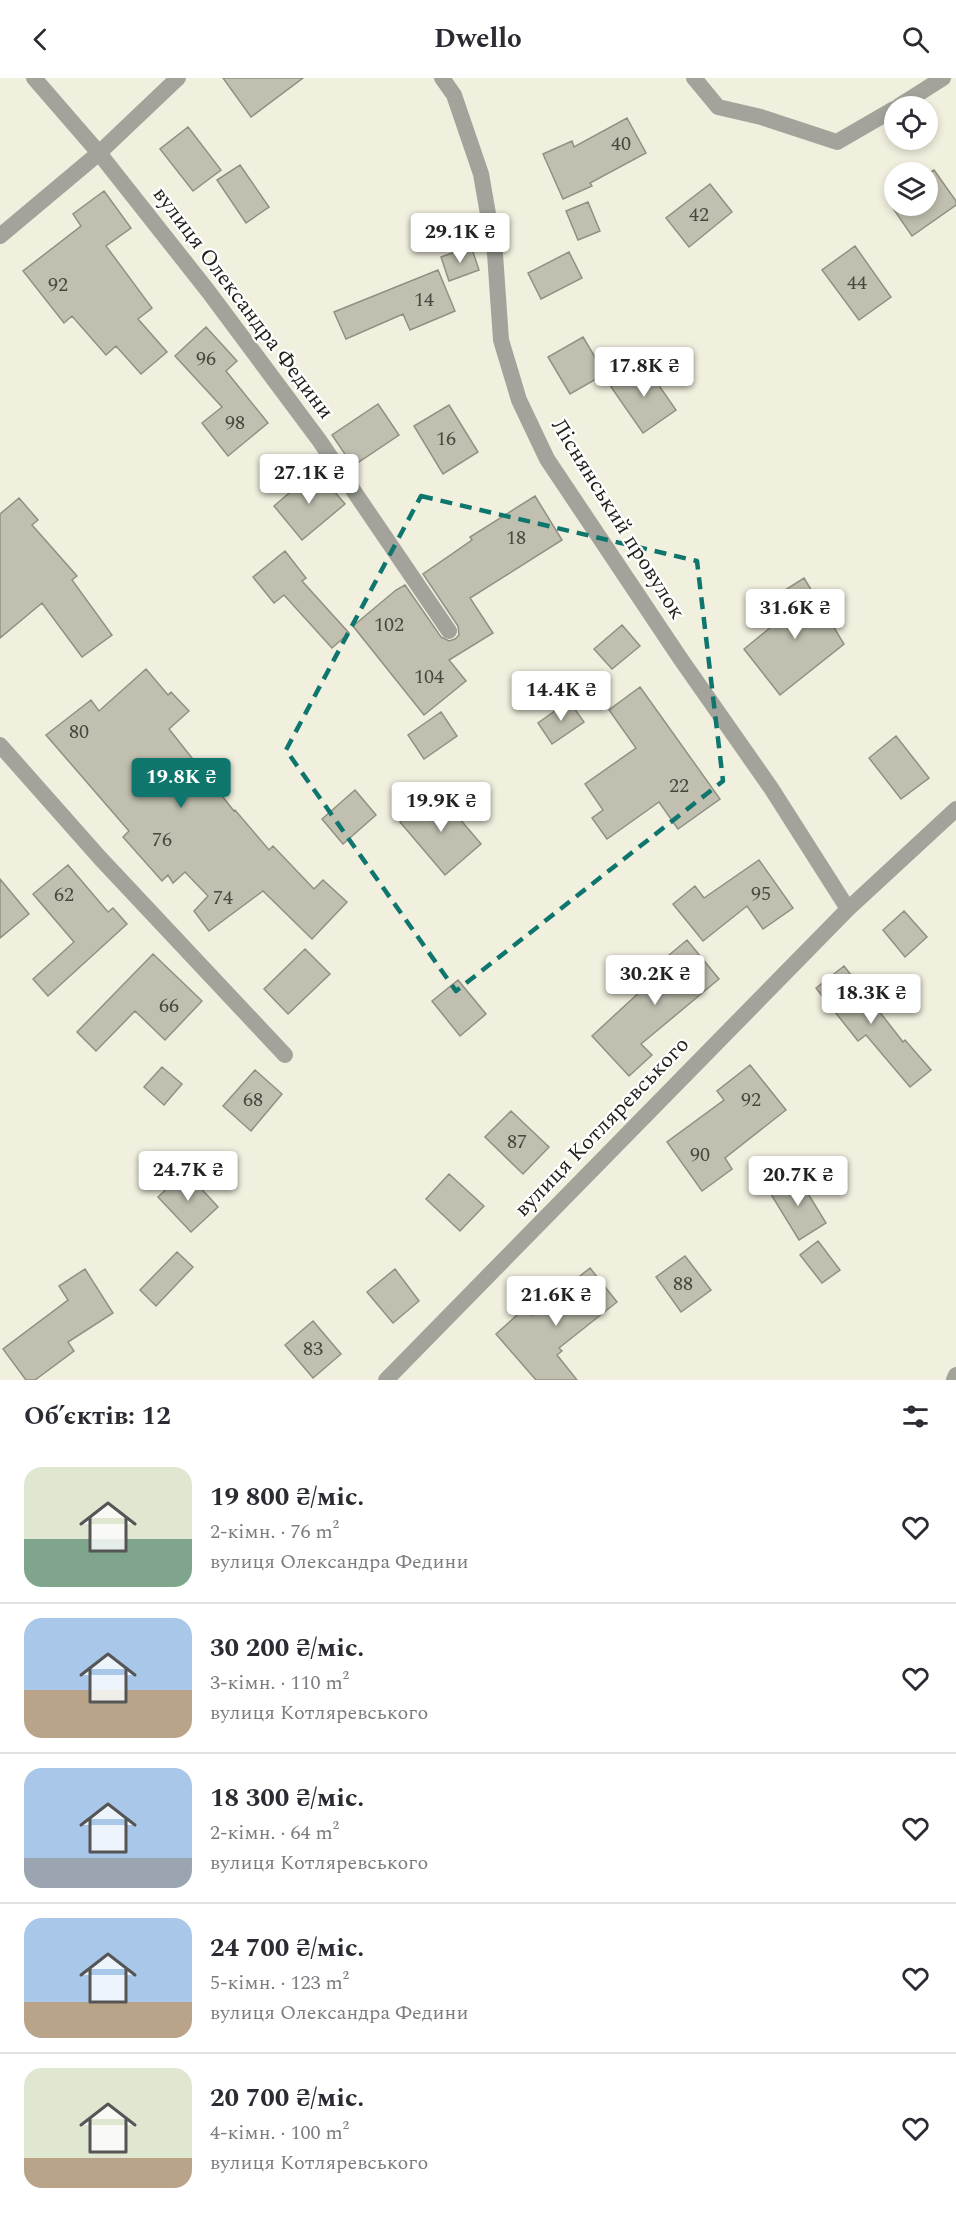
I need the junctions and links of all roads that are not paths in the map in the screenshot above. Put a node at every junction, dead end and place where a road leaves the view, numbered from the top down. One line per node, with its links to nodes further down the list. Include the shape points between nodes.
1 (34, 78): 8 (street, вулиця Олександра Федини)
2 (178, 78): 8 (street)
3 (442, 78): 13 (street, Ліснянський провулок, via 454,95 481,174 495,254 501,340 519,400 547,459 771,788)
4 (694, 78): 7 (street, via 718,107 837,142)
5 (943, 78): 6 (street)
6 (915, 96)
7 (884, 115)
8 (99, 153): 9 (street); 10 (street, вулиця Олександра Федини, via 319,440)
9 (0, 236)
10 (449, 632)
11 (0, 744): 14 (street, via 100,858)
12 (956, 809): 13 (street, вулиця Котляревського)
13 (848, 909): 16 (street, вулиця Котляревського)
14 (285, 1055)
15 (956, 1375): 17 (street)
16 (386, 1380)
17 (954, 1380)

